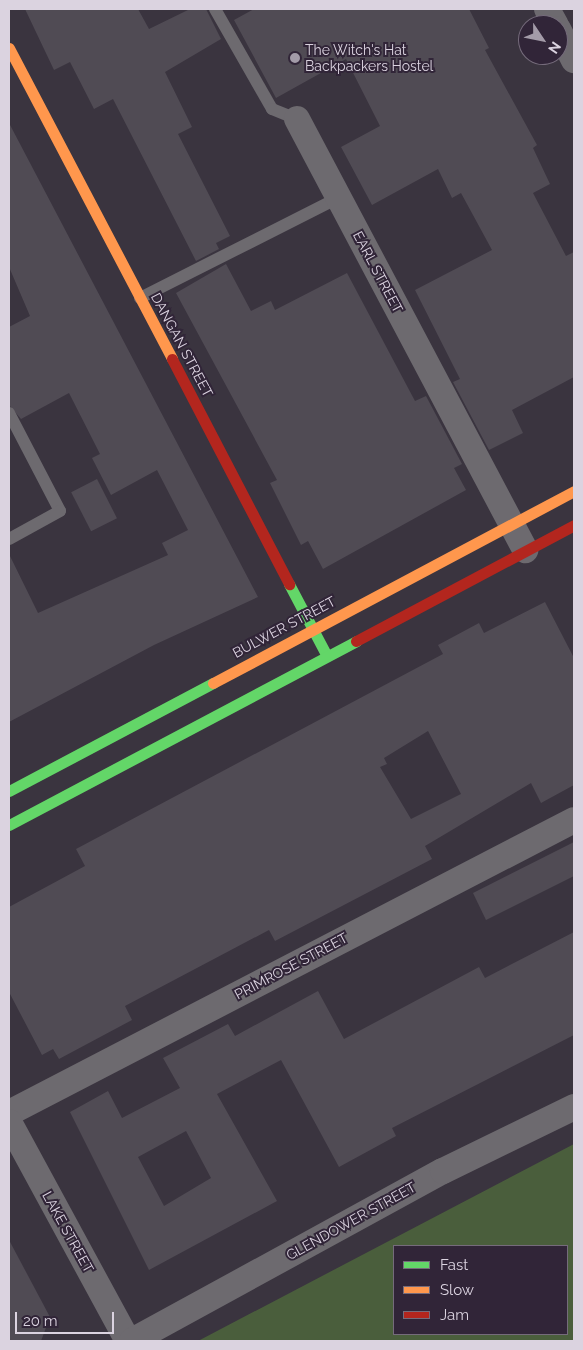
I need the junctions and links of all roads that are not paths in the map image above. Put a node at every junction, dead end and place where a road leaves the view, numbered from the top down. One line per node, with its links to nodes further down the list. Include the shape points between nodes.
1 (215, 9): 5 (lane, EARL STREET, via 272,109)
2 (9, 48): 7 (main road, DANGAN STREET)
3 (568, 48): 4 (street)
4 (574, 60)
5 (297, 119): 6 (street, EARL STREET)
6 (338, 198): 7 (lane); 10 (street, EARL STREET)
7 (140, 298): 14 (main road, DANGAN STREET)
8 (9, 413): 12 (lane, via 60,511)
9 (574, 491): 10 (main road, BULWER STREET)
10 (512, 521): 13 (street, EARL STREET); 14 (main road, BULWER STREET)
11 (574, 525): 13 (main road)
12 (9, 539)
13 (525, 550): 15 (main road)
14 (313, 628): 15 (main road, DANGAN STREET); 16 (main road, BULWER STREET)
15 (327, 656): 18 (main road)
16 (9, 791)
17 (574, 820): 20 (street, PRIMROSE STREET)
18 (9, 825)
19 (574, 1108): 22 (street, GLENDOWER STREET, via 443,1171)
20 (9, 1113)
21 (9, 1122): 22 (street, LAKE STREET)
22 (130, 1341)

